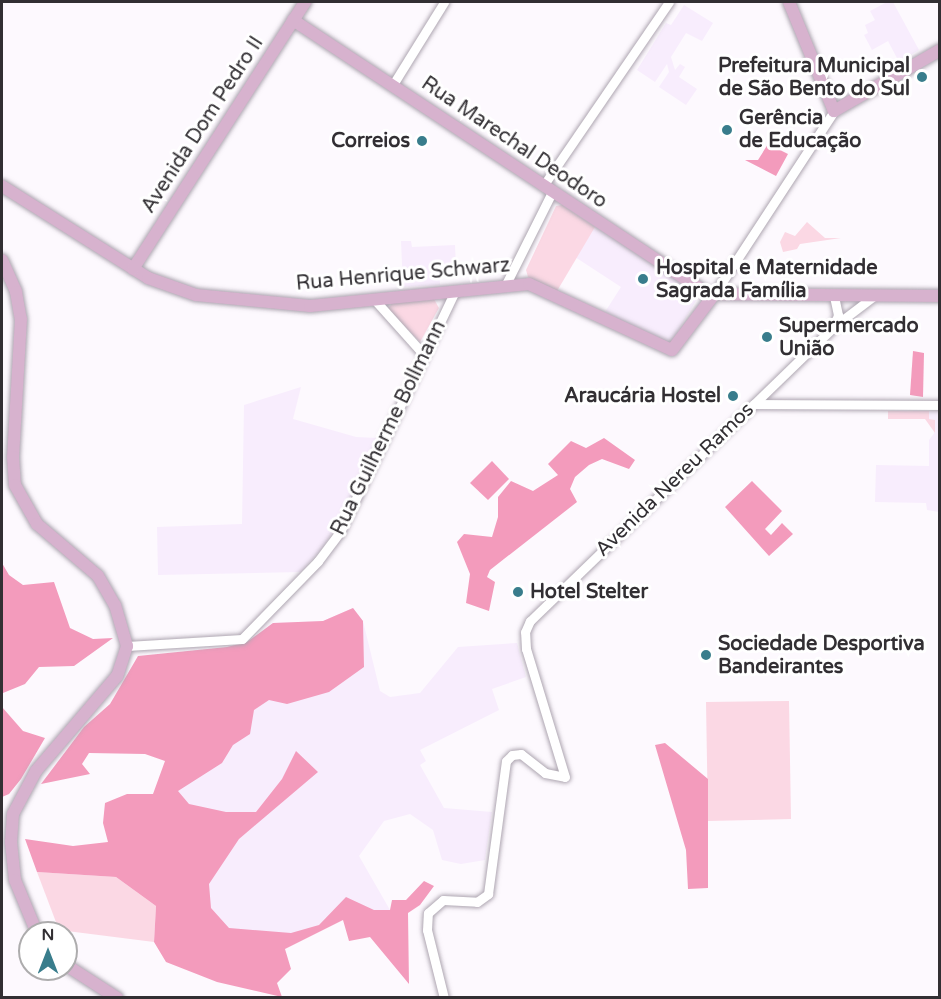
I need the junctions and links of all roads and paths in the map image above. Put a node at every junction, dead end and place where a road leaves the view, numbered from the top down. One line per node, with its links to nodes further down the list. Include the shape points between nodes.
1 (305, 2): 5 (main road, Avenida Dom Pedro II)
2 (444, 2): 7 (street)
3 (669, 2): 10 (street)
4 (790, 2): 8 (main road)
5 (293, 20): 7 (main road, Rua Marechal Deodoro); 12 (main road, Avenida Dom Pedro II)
6 (939, 50): 8 (main road)
7 (392, 86): 10 (main road, Rua Marechal Deodoro)
8 (834, 111): 15 (street)
9 (2, 186): 12 (main road, Rua Henrique Schwarz)
10 (548, 189): 13 (street); 15 (main road, Rua Marechal Deodoro)
11 (2, 260): 24 (main road, via 16,292 21,319 13,457 15,485 37,524 79,556 105,586 119,615)
12 (133, 269): 19 (main road, Rua Henrique Schwarz, via 158,283 196,296 301,306)
13 (507, 284): 14 (main road, Rua Henrique Schwarz); 15 (main road, Rua Henrique Schwarz, via 536,286 672,350)
14 (455, 291): 19 (main road, Rua Henrique Schwarz); 21 (street, Rua Guilherme Bollmann)
15 (713, 296): 16 (main road)
16 (834, 296): 17 (main road); 20 (street, via 838,309)
17 (874, 296): 18 (main road); 20 (street, Avenida Nereu Ramos)
18 (939, 296)
19 (374, 299): 21 (street)
20 (833, 327): 22 (street, Avenida Nereu Ramos)
21 (424, 355): 24 (street, Rua Guilherme Bollmann, via 340,532 318,561 242,639)
22 (754, 404): 23 (street); 29 (street, Avenida Nereu Ramos, via 534,615 525,639 565,777 545,773 521,754 506,761 488,894 477,902 443,900 428,913 428,935)
23 (939, 405)
24 (127, 646): 25 (main road, via 121,668 109,687 28,783)
25 (6, 829): 26 (main road, via 17,888)
26 (32, 921)
27 (78, 973): 28 (main road)
28 (117, 998)
29 (444, 998)

